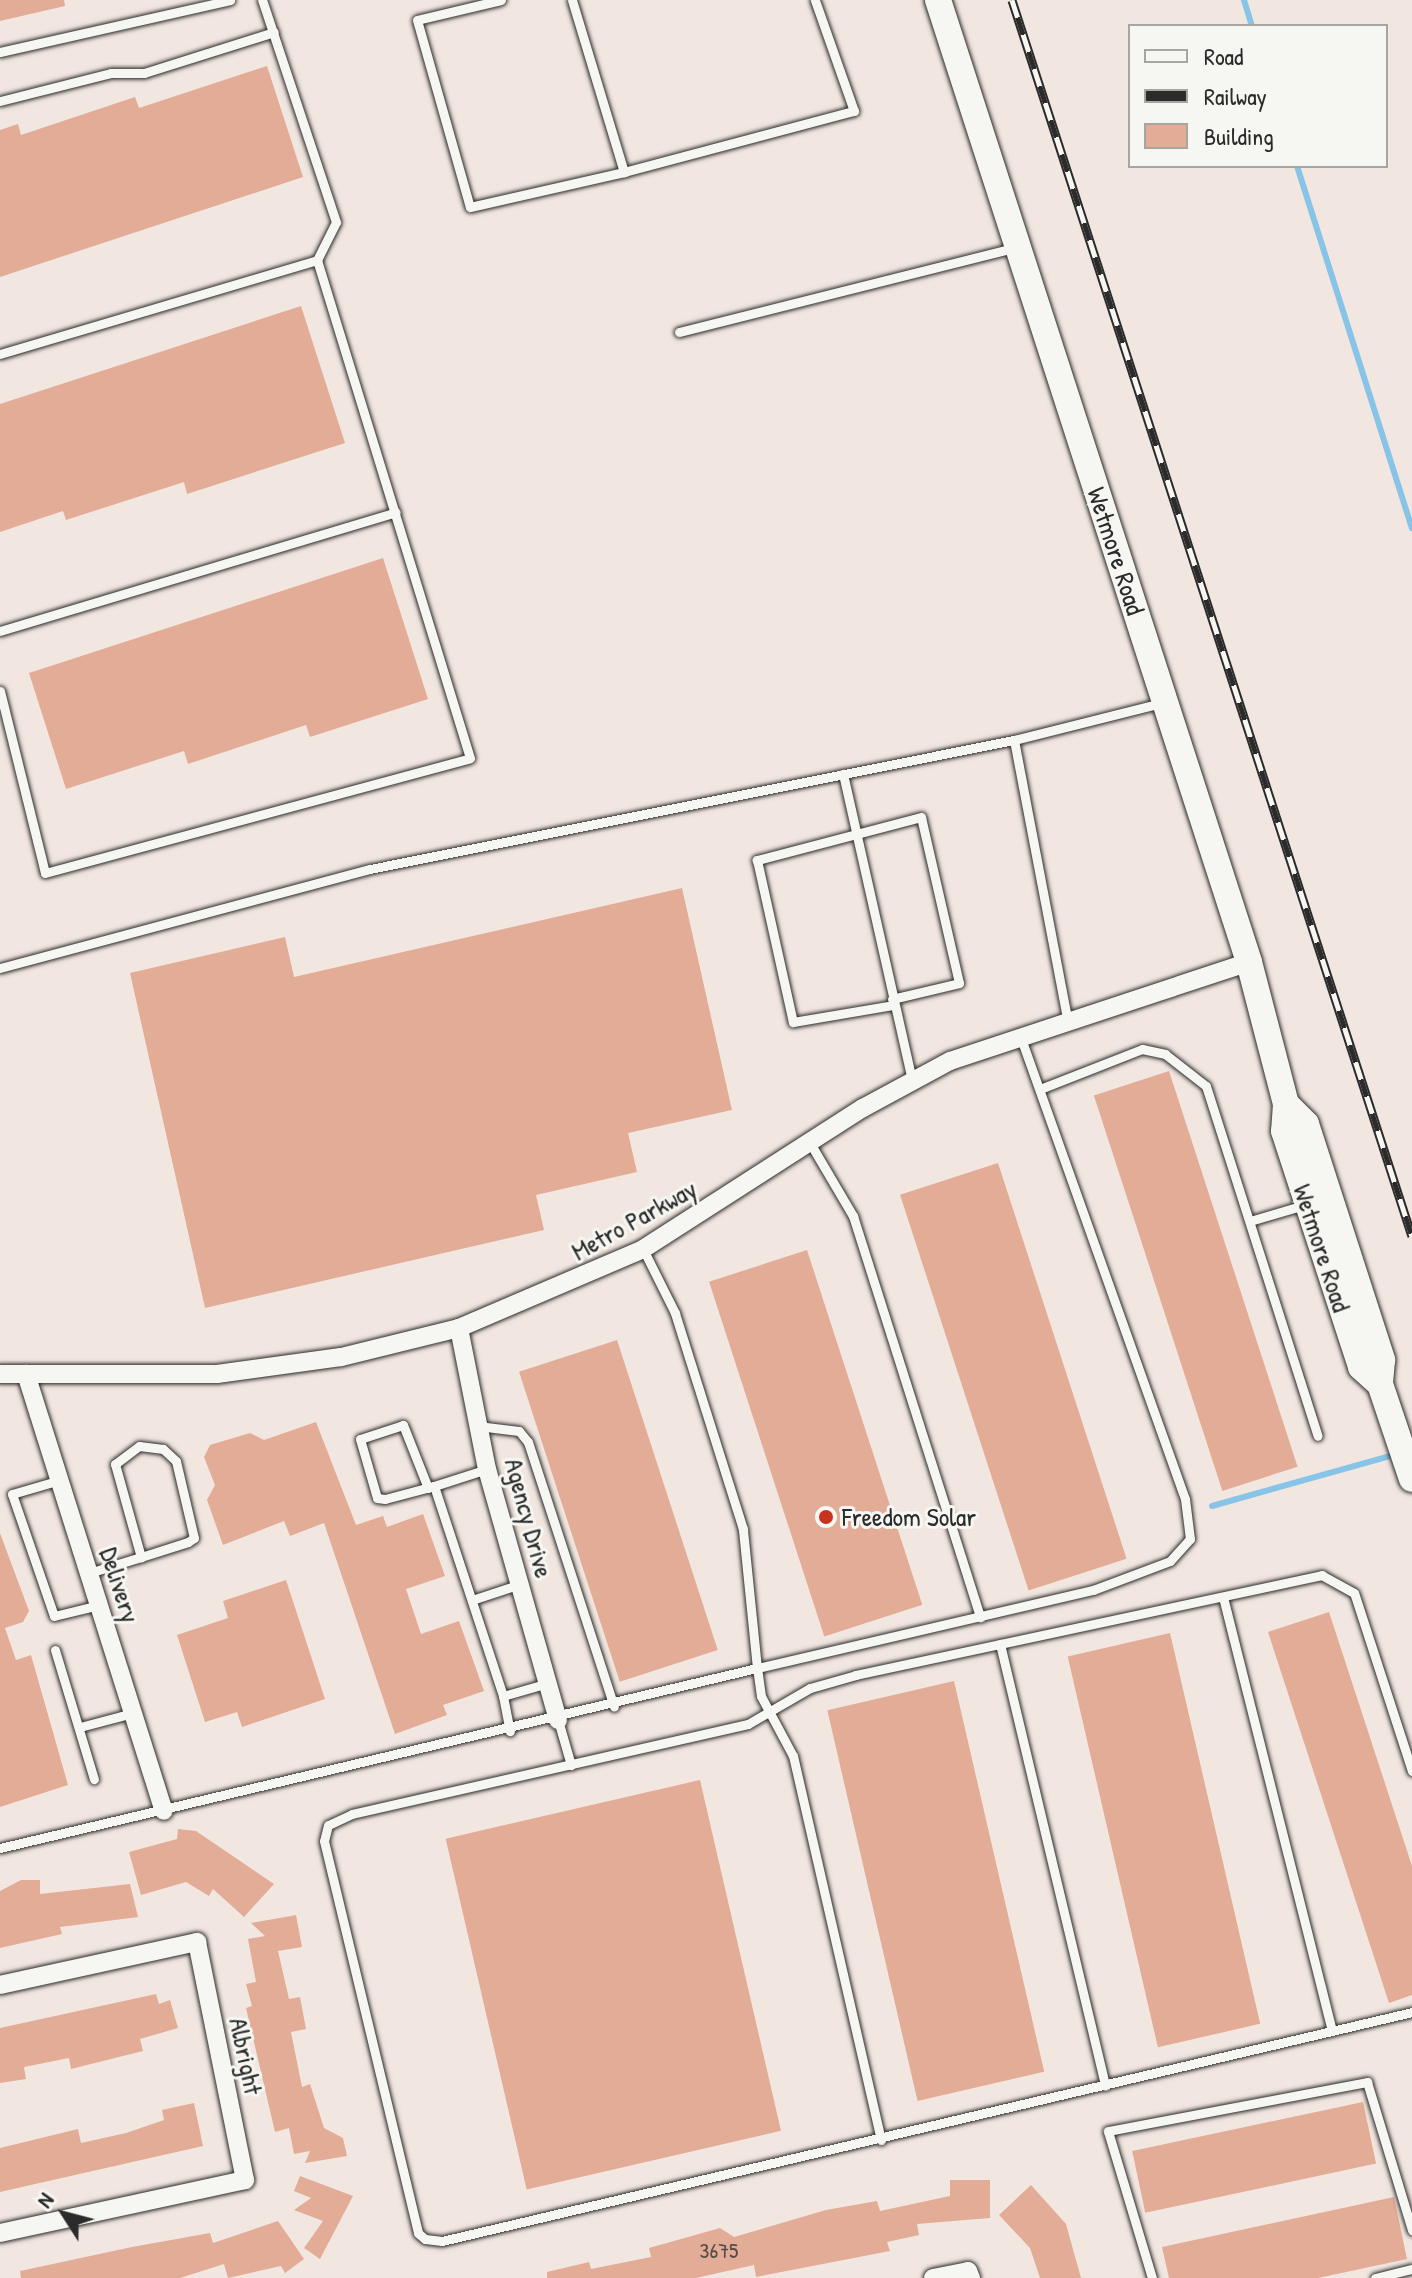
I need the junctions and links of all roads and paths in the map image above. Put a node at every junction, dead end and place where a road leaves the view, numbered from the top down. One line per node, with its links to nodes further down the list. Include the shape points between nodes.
1 (230, 0): 8 (lane)
2 (262, 0): 7 (lane)
3 (501, 0): 10 (lane, via 417,20 470,207)
4 (572, 0): 10 (lane)
5 (815, 0): 10 (lane, via 854,111)
6 (938, 0): 11 (main road, Wetmore Road)
7 (274, 32): 9 (lane, via 144,73 111,73); 12 (lane, via 336,222)
8 (0, 52)
9 (0, 101)
10 (624, 172)
11 (1017, 247): 13 (lane); 18 (main road, Wetmore Road)
12 (317, 260): 14 (lane); 15 (lane)
13 (679, 332)
14 (0, 354)
15 (396, 512): 16 (lane); 17 (lane, via 470,758 45,873)
16 (0, 631)
17 (0, 691)
18 (1164, 702): 19 (lane); 22 (main road, Wetmore Road)
19 (1014, 740): 20 (lane); 25 (lane)
20 (843, 774): 21 (lane); 23 (lane, via 370,869)
21 (856, 833): 24 (lane); 24 (lane, via 921,817 959,983); 24 (lane, via 773,852 754,868 793,1022)
22 (1249, 962): 25 (street, Metro Parkway); 29 (main road, Wetmore Road)
23 (0, 968)
24 (892, 1002): 27 (lane)
25 (1067, 1018): 26 (street, Metro Parkway)
26 (1021, 1038): 27 (street, Metro Parkway); 28 (lane)
27 (912, 1080): 30 (street, Metro Parkway)
28 (1040, 1089): 32 (lane, via 1142,1049 1179,1063 1206,1086); 50 (lane, via 1185,1499 1190,1539 1153,1569)
29 (1286, 1104): 31 (main road, Wetmore Road, via 1284,1131); 37 (main road, Wetmore Road, via 1306,1124 1382,1360)
30 (810, 1143): 33 (street, Metro Parkway); 50 (lane, via 853,1216)
31 (1308, 1204): 32 (lane); 37 (main road, Wetmore Road, via 1361,1367)
32 (1250, 1221): 39 (lane)
33 (643, 1249): 34 (street, Metro Parkway); 53 (lane, via 675,1313 743,1529)
34 (459, 1328): 36 (street, Metro Parkway, via 341,1357 233,1372); 38 (street, Agency Drive)
35 (0, 1374): 36 (street, Metro Parkway)
36 (26, 1374): 42 (street, Delivery)
37 (1380, 1384): 40 (main road, Wetmore Road)
38 (478, 1426): 41 (street, Agency Drive); 56 (lane, via 519,1431 528,1442)
39 (1318, 1436)
40 (1406, 1462)
41 (487, 1469): 43 (lane); 46 (street, Agency Drive)
42 (60, 1480): 45 (street, Delivery); 49 (lane, via 12,1494 54,1616)
43 (431, 1487): 43 (lane, via 377,1498 360,1439 405,1427); 48 (lane)
44 (141, 1557): 44 (lane, via 194,1538 176,1461 163,1449 139,1446 115,1464); 45 (lane)
45 (89, 1573): 49 (street, Delivery)
46 (520, 1584): 48 (lane); 54 (street, Agency Drive)
47 (1223, 1597): 51 (lane); 63 (lane, via 1322,1575 1343,1581 1354,1593); 69 (lane)
48 (472, 1600): 55 (lane)
49 (99, 1605): 57 (street, Delivery)
50 (980, 1617): 53 (lane)
51 (1000, 1644): 58 (lane, via 833,1681); 70 (lane)
52 (55, 1650): 60 (lane)
53 (757, 1668): 56 (lane); 58 (lane)
54 (548, 1683): 55 (lane); 59 (street, Agency Drive)
55 (503, 1696): 61 (lane)
56 (614, 1706): 59 (lane)
57 (133, 1713): 60 (lane); 65 (street, Delivery)
58 (770, 1713): 62 (lane, via 748,1724); 71 (lane, via 793,1756)
59 (558, 1720): 61 (lane); 62 (lane)
60 (80, 1727): 64 (lane)
61 (510, 1731): 65 (lane)
62 (571, 1765): 71 (lane, via 328,1825 324,1841 418,2233 442,2241)
63 (1412, 1771)
64 (94, 1779)
65 (164, 1811): 66 (lane)
66 (0, 1848)
67 (0, 1985): 73 (street, Albright, via 197,1942 245,2180)
68 (1412, 2012): 69 (lane)
69 (1332, 2030): 70 (lane)
70 (1105, 2086): 71 (lane)
71 (881, 2140)
72 (1412, 2230): 77 (lane, via 1367,2082 1108,2131)
73 (0, 2233)
74 (1412, 2269): 78 (lane)
75 (969, 2274): 76 (street)
76 (933, 2278)
77 (1152, 2278)
78 (1375, 2278)

